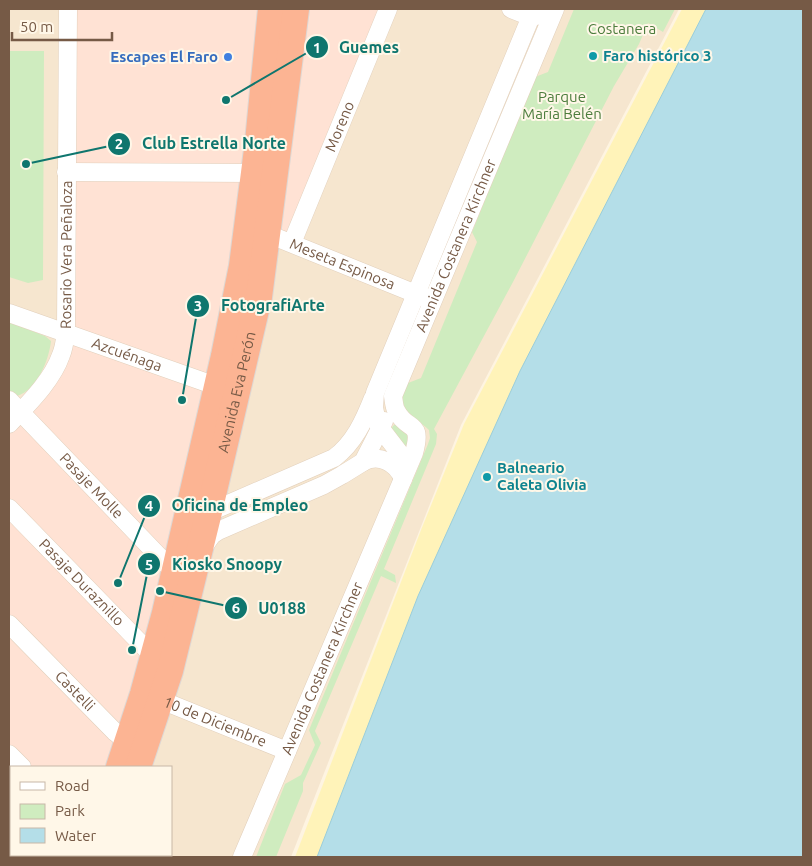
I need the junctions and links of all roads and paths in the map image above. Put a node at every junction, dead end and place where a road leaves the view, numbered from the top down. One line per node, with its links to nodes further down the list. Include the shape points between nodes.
1 (68, 9): 8 (street, Rosario Vera Peñaloza)
2 (271, 9): 9 (highway, Avenida Eva Perón)
3 (296, 9): 10 (highway, Avenida Eva Perón)
4 (388, 9): 11 (street, Moreno)
5 (511, 9): 7 (street)
6 (554, 9): 7 (street, via 538,16); 13 (street, Avenida Costanera Kirchner)
7 (533, 13): 12 (street, Avenida Costanera Kirchner)
8 (66, 172): 9 (street); 15 (street, Rosario Vera Peñaloza)
9 (254, 173): 10 (highway, Avenida Eva Perón)
10 (258, 230): 11 (street, Meseta Espinosa); 16 (highway, Avenida Eva Perón, via 240,275); 25 (highway, Avenida Eva Perón, via 259,297)
11 (292, 243): 12 (street, Meseta Espinosa)
12 (416, 294): 13 (street, Meseta Espinosa, via 427,299); 17 (street, Avenida Costanera Kirchner)
13 (429, 310): 18 (street, Avenida Costanera Kirchner)
14 (9, 312): 15 (street, Azcuénaga)
15 (66, 332): 16 (street, Azcuénaga); 19 (street, Rosario Vera Peñaloza, via 62,354 55,368)
16 (216, 386): 21 (highway, Avenida Eva Perón)
17 (375, 393): 20 (street, Avenida Costanera Kirchner, via 374,408); 25 (street, via 353,439 334,458)
18 (393, 396): 20 (street); 23 (street, Avenida Costanera Kirchner, via 396,412 417,434)
19 (13, 412): 26 (street, Pasaje Molle)
20 (381, 429): 22 (street); 23 (street, Avenida Costanera Kirchner, via 401,455)
21 (200, 458): 25 (highway, via 204,476 195,513); 26 (highway, Avenida Eva Perón)
22 (363, 462): 23 (street, via 376,458 392,463); 25 (street, via 324,485)
23 (404, 479): 30 (street, Avenida Costanera Kirchner)
24 (9, 508): 28 (street, Pasaje Duraznillo)
25 (206, 524): 26 (highway, Avenida Eva Perón)
26 (182, 564): 28 (highway, Avenida Eva Perón); 29 (highway, Avenida Eva Perón)
27 (9, 624): 32 (street, Castelli)
28 (154, 656): 29 (highway, Avenida Eva Perón)
29 (152, 697): 30 (street, 10 de Diciembre); 32 (highway, Avenida Eva Perón)
30 (287, 751): 35 (street, Avenida Costanera Kirchner)
31 (9, 754): 33 (street)
32 (136, 754): 34 (highway, Avenida Eva Perón)
33 (21, 766)
34 (120, 766)
35 (242, 857)

